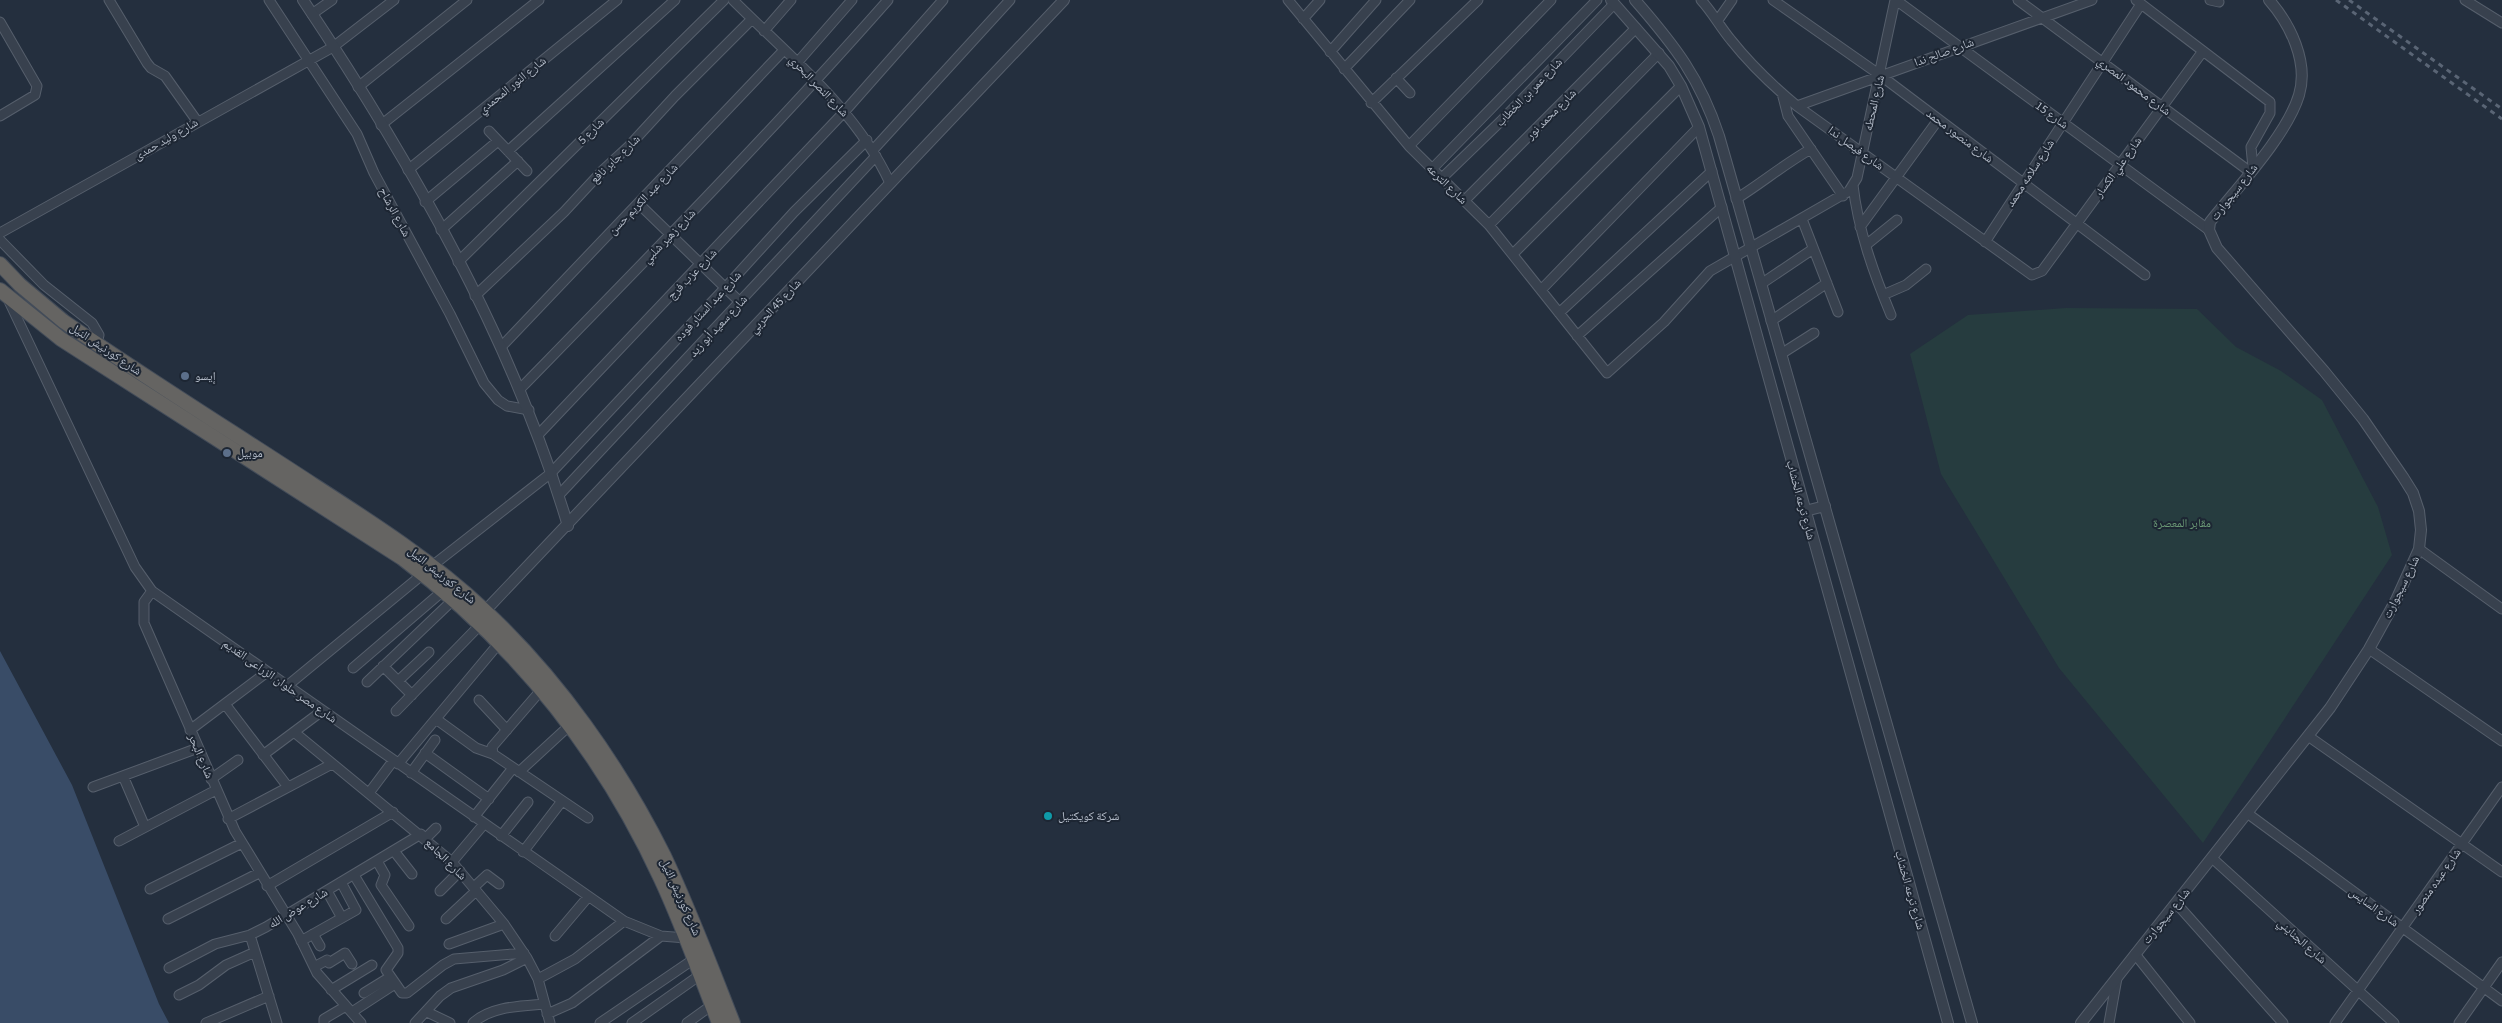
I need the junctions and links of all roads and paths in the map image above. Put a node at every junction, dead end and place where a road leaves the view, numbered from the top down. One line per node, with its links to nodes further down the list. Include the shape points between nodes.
1 (109, 0): 68 (street, via 147,63 166,76)
2 (268, 0): 51 (street, شارع الرشاح)
3 (303, 0): 36 (street)
4 (332, 0): 36 (street)
5 (394, 0): 45 (street, شارع وليد حمدى)
6 (467, 0): 59 (street)
7 (539, 0): 70 (street)
8 (617, 0): 83 (street, شارع النور المحمدي)
9 (675, 0): 77 (street)
10 (724, 0): 114 (street, شارع 5)
11 (792, 0): 44 (street)
12 (852, 0): 53 (street)
13 (888, 0): 57 (street, شارع زهير شلبي)
14 (943, 0): 65 (street, شارع عزب فرج)
15 (1010, 0): 79 (street, شارع سعيد أبو زيد)
16 (1064, 0): 89 (street, شارع 45 الحربي)
17 (1288, 0): 38 (street, شارع الترعه)
18 (1320, 0): 38 (street)
19 (1376, 0): 49 (street)
20 (1410, 0): 54 (street)
21 (1478, 0): 56 (street)
22 (1551, 0): 75 (street)
23 (1597, 0): 82 (street)
24 (1635, 0): 93 (street, شارع ترعه الخشاب, via 1670,40 1699,86 1719,136)
25 (1701, 0): 40 (street, شارع فيصل ندا)
26 (1732, 0): 40 (street)
27 (1773, 0): 55 (street, شارع منصور محمد)
28 (2018, 0): 37 (street, شارع محمود المصري)
29 (2092, 0): 37 (street, شارع صالح ندا)
30 (2270, 0): 84 (street, شارع سيجوارت, via 2294,38 2302,76 2294,110)
31 (2465, 0): 42 (street)
32 (1899, 1): 46 (street, شارع 15); 55 (street, شارع المحطه)
33 (738, 2): 39 (street, شارع النصر البحري)
34 (1612, 2): 43 (street, شارع ترعه الخشاب); 88 (street, شارع عمر بن الخطاب)
35 (2138, 2): 48 (street); 52 (street, شارع سلامه محمد)
36 (312, 14): 45 (street)
37 (2042, 18): 46 (street, شارع صالح ندا); 52 (street, شارع محمود المصري)
38 (1303, 19): 49 (street, شارع الترعه)
39 (752, 20): 44 (street, شارع النصر البحري); 126 (street, شارع جابر نافع, via 564,212)
40 (1718, 20): 61 (street, شارع فيصل ندا, via 1733,43)
41 (0, 22): 66 (street, via 37,86 35,94)
42 (2502, 23)
43 (1636, 28): 50 (street, شارع ترعه الخشاب); 94 (street, شارع محمد نور)
44 (764, 31): 47 (street, شارع النصر البحري)
45 (332, 47): 51 (street, شارع وليد حمدى); 59 (street)
46 (1958, 47): 55 (street, شارع صالح ندا); 69 (street, شارع 15)
47 (784, 50): 53 (street, شارع النصر البحري); 96 (street, شارع عبد الكريم حسن)
48 (2203, 51): 64 (street, شارع علي الكسار); 84 (street, via 2270,102 2271,110 2251,147)
49 (1330, 52): 54 (street, شارع الترعه)
50 (1659, 53): 58 (street, شارع ترعه الخشاب); 101 (street)
51 (309, 60): 68 (street, شارع وليد حمدى); 139 (street, شارع الرشاح, via 358,134 374,173 484,383 507,406)
52 (2102, 62): 64 (street, شارع محمود المصري); 69 (street, شارع سلامه محمد)
53 (796, 63): 57 (street, شارع النصر البحري)
54 (1344, 69): 62 (street, شارع الترعه)
55 (1880, 75): 63 (street, شارع صالح ندا); 67 (street, شارع منصور محمد); 78 (street, شارع المحطه)
56 (1396, 78): 60 (street); 62 (street)
57 (816, 82): 65 (street, شارع النصر البحري); 106 (street, شارع زهير شلبي)
58 (1682, 86): 71 (street, شارع ترعه الخشاب); 112 (street)
59 (358, 88): 70 (street)
60 (1410, 92)
61 (1782, 93): 63 (street, شارع فيصل ندا); 76 (street, via 1788,116)
62 (1371, 103): 75 (street, شارع الترعه)
63 (1797, 106): 78 (street, شارع فيصل ندا)
64 (2162, 107): 81 (street, شارع علي الكسار); 84 (street, شارع محمود المصري)
65 (844, 111): 73 (street, شارع النصر البحري); 116 (street, شارع عزب فرج)
66 (0, 116)
67 (1938, 120): 87 (street); 90 (street, شارع منصور محمد)
68 (197, 121): 105 (street, شارع وليد حمدى)
69 (2063, 123): 81 (street, شارع 15); 90 (street, شارع سلامه محمد)
70 (381, 125): 83 (street)
71 (1699, 127): 86 (street, شارع ترعه الخشاب); 123 (street)
72 (489, 131): 74 (street)
73 (867, 140): 79 (street, شارع النصر البحري); 122 (street, شارع عبد الستار فوده, via 794,212)
74 (498, 141): 77 (street); 95 (street)
75 (1410, 146): 82 (street, شارع الترعه)
76 (1811, 149): 92 (street); 93 (street)
77 (508, 151): 80 (street)
78 (1862, 152): 87 (street, شارع فيصل ندا); 91 (street, شارع المحطه)
79 (875, 153): 89 (street, شارع النصر البحري); 127 (street, شارع سعيد أبو زيد)
80 (518, 161): 85 (street); 103 (street)
81 (2120, 165): 100 (street, شارع علي الكسار); 104 (street, شارع 15)
82 (1432, 169): 88 (street, شارع الترعه)
83 (408, 170): 95 (street)
84 (2251, 170): 104 (street, شارع سيجوارت, via 2210,222)
85 (527, 171)
86 (1712, 171): 97 (street, شارع ترعه الخشاب); 129 (street)
87 (1896, 177): 102 (street); 108 (street, شارع فيصل ندا)
88 (1442, 178): 94 (street, شارع الترعه)
89 (890, 183): 145 (street, شارع 45 الحربي)
90 (2022, 184): 100 (street, شارع منصور محمد); 108 (street, شارع سلامه محمد)
91 (1853, 185): 92 (street, شارع المحطه); 102 (street)
92 (1843, 196): 98 (street, شارع المحطه)
93 (1736, 199): 110 (street, شارع ترعه الخشاب)
94 (1465, 200): 101 (street, شارع الترعه)
95 (426, 202): 103 (street)
96 (639, 204): 106 (street); 135 (street, شارع عبد الكريم حسن)
97 (1722, 207): 113 (street, شارع ترعه الخشاب); 133 (street)
98 (1802, 220): 110 (street, شارع المحطه); 111 (street)
99 (1897, 220): 109 (street)
100 (2076, 224): 118 (street, شارع علي الكسار, via 2040,273); 119 (street, شارع منصور محمد)
101 (1489, 226): 112 (street, شارع الترعه)
102 (1860, 227): 109 (street)
103 (441, 230): 114 (street)
104 (2208, 230): 146 (street, شارع سيجوارت, via 2217,248 2330,378 2403,477 2419,512)
105 (0, 233)
106 (671, 235): 116 (street); 138 (street, شارع زهير شلبي)
107 (0, 240): 134 (street, via 44,285 92,323 99,335)
108 (1985, 242): 118 (street, شارع فيصل ندا)
109 (1866, 245): 125 (street)
110 (1750, 249): 113 (street, شارع المحطه); 121 (street, شارع ترعه الخشاب)
111 (1814, 249): 120 (street); 121 (street)
112 (1513, 254): 123 (street, شارع الترعه)
113 (1734, 258): 137 (street, شارع المحطه, via 1701,279 1670,316 1611,371); 144 (street, شارع ترعه الخشاب)
114 (458, 262): 126 (street)
115 (0, 264): 134 (highway, شارع كورنيش النيل, via 41,304)
116 (701, 264): 122 (street); 140 (street, شارع عزب فرج)
117 (1926, 269): 125 (street)
118 (2030, 274)
119 (2145, 275)
120 (1827, 283): 128 (street); 131 (street)
121 (1761, 284): 131 (street, شارع ترعه الخشاب)
122 (725, 288): 127 (street); 141 (street, شارع عبد الستار فوده)
123 (1542, 290): 129 (street, شارع الترعه)
124 (3, 293): 147 (highway, شارع كورنيش النيل, via 61,338); 148 (street, شارع مصر حلوان الزراعى القديم, via 135,567)
125 (1883, 295): 130 (street)
126 (475, 296): 135 (street)
127 (740, 302): 142 (street, شارع سعيد أبو زيد)
128 (1838, 312)
129 (1559, 313): 133 (street, شارع الترعه)
130 (1892, 315)
131 (1771, 321): 136 (street, شارع ترعه الخشاب)
132 (1814, 333): 136 (street)
133 (1577, 336): 137 (street, شارع الترعه)
134 (97, 344): 147 (highway, شارع كورنيش النيل, via 357,513)
135 (502, 346): 138 (street)
136 (1781, 354): 143 (street, شارع ترعه الخشاب)
137 (1603, 370)
138 (520, 388): 139 (street)
139 (529, 410): 140 (street)
140 (538, 435): 141 (street)
141 (551, 473): 142 (street); 147 (street, شارع عبد الستار فوده)
142 (559, 495): 145 (street)
143 (1825, 506): 144 (street); 279 (street, شارع ترعه الخشاب)
144 (1804, 511): 278 (street, شارع ترعه الخشاب)
145 (568, 526): 151 (street, شارع 45 الحربي)
146 (2419, 549): 150 (street); 153 (street, شارع سيجوارت)
147 (427, 570): 149 (highway, شارع كورنيش النيل); 151 (highway, شارع كورنيش النيل); 160 (street, شارع عبد الستار فوده)
148 (152, 591): 157 (street, شارع مصر حلوان الزراعى القديم); 169 (street, شارع البحر, via 144,602 144,623)
149 (449, 594): 151 (highway, شارع كورنيش النيل); 155 (street); 156 (street)
150 (2502, 609)
151 (483, 617): 152 (highway, شارع كورنيش النيل); 162 (street); 277 (highway, شارع كورنيش النيل, via 544,674 620,779 651,832 681,894)
152 (500, 642): 161 (highway, شارع كورنيش النيل); 167 (street)
153 (2369, 649): 172 (street, شارع سيجوارت); 174 (street)
154 (429, 652): 158 (street)
155 (383, 666): 158 (street); 159 (street)
156 (353, 668)
157 (267, 672): 160 (street, شارع مصر حلوان الزراعى القديم); 164 (street)
158 (398, 681): 162 (street)
159 (367, 682)
160 (287, 686): 165 (street, شارع مصر حلوان الزراعى القديم)
161 (542, 689): 168 (highway, شارع كورنيش النيل); 170 (street)
162 (412, 695): 166 (street)
163 (479, 700): 170 (street)
164 (225, 704): 169 (street); 178 (street)
165 (322, 711): 171 (street); 180 (street, شارع مصر حلوان الزراعى القديم)
166 (396, 711)
167 (436, 719): 177 (street, via 476,748); 180 (street)
168 (570, 725): 182 (street); 238 (highway, شارع كورنيش النيل, via 633,823)
169 (190, 730): 175 (street, شارع البحر)
170 (507, 730): 177 (street, via 490,749)
171 (294, 732): 178 (street); 181 (street, شارع الجامع)
172 (2308, 736): 195 (street, شارع سيجوارت); 206 (street)
173 (434, 740): 176 (street)
174 (2502, 742)
175 (198, 748): 184 (street); 185 (street, شارع البحر)
176 (425, 753): 183 (street); 191 (street)
177 (493, 754): 182 (street)
178 (263, 755): 187 (street)
179 (238, 760): 185 (street)
180 (395, 762): 183 (street, شارع مصر حلوان الزراعى القديم); 190 (street)
181 (332, 764): 187 (street); 190 (street, شارع الجامع)
182 (516, 770): 191 (street); 192 (street)
183 (411, 773): 196 (street, شارع مصر حلوان الزراعى القديم)
184 (123, 776): 186 (street); 200 (street)
185 (211, 779): 189 (street, شارع البحر)
186 (93, 787)
187 (288, 787): 198 (street)
188 (2502, 787): 206 (street, شارع عبده منصور)
189 (216, 790): 198 (street, شارع البحر); 200 (street)
190 (369, 794): 194 (street, شارع الجامع)
191 (489, 799): 196 (street)
192 (562, 801): 197 (street); 208 (street)
193 (528, 802): 203 (street)
194 (393, 812): 202 (street, شارع الجامع); 219 (street)
195 (2247, 813): 209 (street, شارع سيجوارت); 233 (street, شارع السايس)
196 (474, 817): 199 (street, شارع مصر حلوان الزراعى القديم)
197 (588, 818)
198 (228, 819): 205 (street, شارع البحر)
199 (484, 824): 203 (street, شارع مصر حلوان الزراعى القديم); 211 (street)
200 (145, 827): 204 (street)
201 (436, 828): 202 (street, شارع عوض الله)
202 (424, 836): 207 (street, شارع عوض الله); 211 (street, شارع الجامع)
203 (501, 836): 208 (street, شارع مصر حلوان الزراعى القديم)
204 (118, 841)
205 (242, 843): 214 (street, شارع البحر); 220 (street)
206 (2462, 844): 213 (street); 233 (street, شارع عبده منصور)
207 (394, 850): 210 (street, شارع عوض الله); 216 (street)
208 (523, 852): 224 (street, شارع مصر حلوان الزراعى القديم)
209 (2212, 858): 225 (street, شارع سيجوارت); 257 (street, شارع الجنايني)
210 (377, 861): 215 (street, شارع عوض الله); 232 (street, via 385,875 381,885)
211 (452, 862): 212 (street, شارع الجامع)
212 (460, 871): 221 (street, شارع الجامع); 223 (street)
213 (2502, 872)
214 (259, 873): 219 (street, شارع البحر); 228 (street)
215 (354, 874): 217 (street, شارع عوض الله); 254 (street, via 398,948 387,969)
216 (412, 874)
217 (341, 882): 222 (street, شارع عوض الله); 227 (street, via 356,908)
218 (499, 884): 221 (street, via 488,875)
219 (267, 886): 226 (street, شارع البحر)
220 (150, 889)
221 (475, 889): 229 (street); 231 (street, شارع الجامع)
222 (327, 891): 226 (street, شارع عوض الله); 227 (street)
223 (440, 891)
224 (588, 897): 230 (street, شارع مصر حلوان الزراعى القديم); 236 (street)
225 (2176, 903): 243 (street, شارع سيجوارت); 283 (street)
226 (286, 915): 235 (street, شارع عوض الله); 239 (street, شارع البحر)
227 (342, 918): 234 (street)
228 (168, 919)
229 (446, 919)
230 (624, 921): 237 (street, شارع مصر حلوان الزراعى القديم); 253 (street, via 575,959)
231 (504, 924): 240 (street); 244 (street, شارع الجامع)
232 (409, 926)
233 (2402, 928): 255 (street, شارع السايس); 257 (street, شارع عبده منصور)
234 (314, 934): 239 (street); 241 (street)
235 (250, 935): 242 (street); 250 (street, شارع عوض الله, via 215,944)
236 (555, 936)
237 (660, 936): 238 (street, شارع مصر حلوان الزراعى القديم); 265 (street, via 572,1003)
238 (686, 938): 245 (highway, شارع كورنيش النيل)
239 (301, 941): 249 (street, شارع البحر)
240 (449, 944)
241 (320, 946)
242 (255, 952): 259 (street, via 226,965 199,985); 260 (street)
243 (2135, 954): 252 (street, شارع سيجوارت); 282 (street)
244 (525, 955): 253 (street, شارع الجامع); 254 (street, via 454,959 404,994); 264 (street, via 503,970 451,988)
245 (694, 958): 251 (highway, شارع كورنيش النيل); 273 (street)
246 (2502, 962): 255 (street)
247 (352, 964): 249 (street, via 345,953 329,963 326,960)
248 (372, 965): 256 (street)
249 (314, 967): 256 (street, شارع البحر)
250 (169, 968)
251 (700, 975): 262 (highway, شارع كورنيش النيل); 274 (street)
252 (2116, 978): 280 (street, شارع سيجوارت); 281 (street)
253 (538, 979): 265 (street, شارع الجامع)
254 (393, 981): 258 (street); 263 (street)
255 (2484, 988): 261 (street, شارع السايس); 286 (street)
256 (331, 990): 263 (street, شارع البحر)
257 (2358, 991): 284 (street, شارع عبده منصور); 285 (street, شارع الجنايني)
258 (364, 993)
259 (178, 995)
260 (269, 996): 266 (street); 267 (street)
261 (2502, 1001)
262 (712, 1005): 275 (street); 276 (highway, شارع كورنيش النيل)
263 (349, 1009): 268 (street, via 324,1018); 269 (street, شارع البحر)
264 (427, 1012): 270 (street); 271 (street)
265 (547, 1017): 272 (street, via 498,1011)
266 (206, 1023)
267 (277, 1023)
268 (324, 1023)
269 (361, 1023)
270 (415, 1023)
271 (450, 1023)
272 (474, 1023)
273 (600, 1023)
274 (632, 1023)
275 (687, 1023)
276 (719, 1023)
277 (733, 1023)
278 (1948, 1023)
279 (1972, 1023)
280 (2081, 1023)
281 (2109, 1023)
282 (2190, 1023)
283 (2283, 1023)
284 (2335, 1023)
285 (2394, 1023)
286 (2459, 1023)

